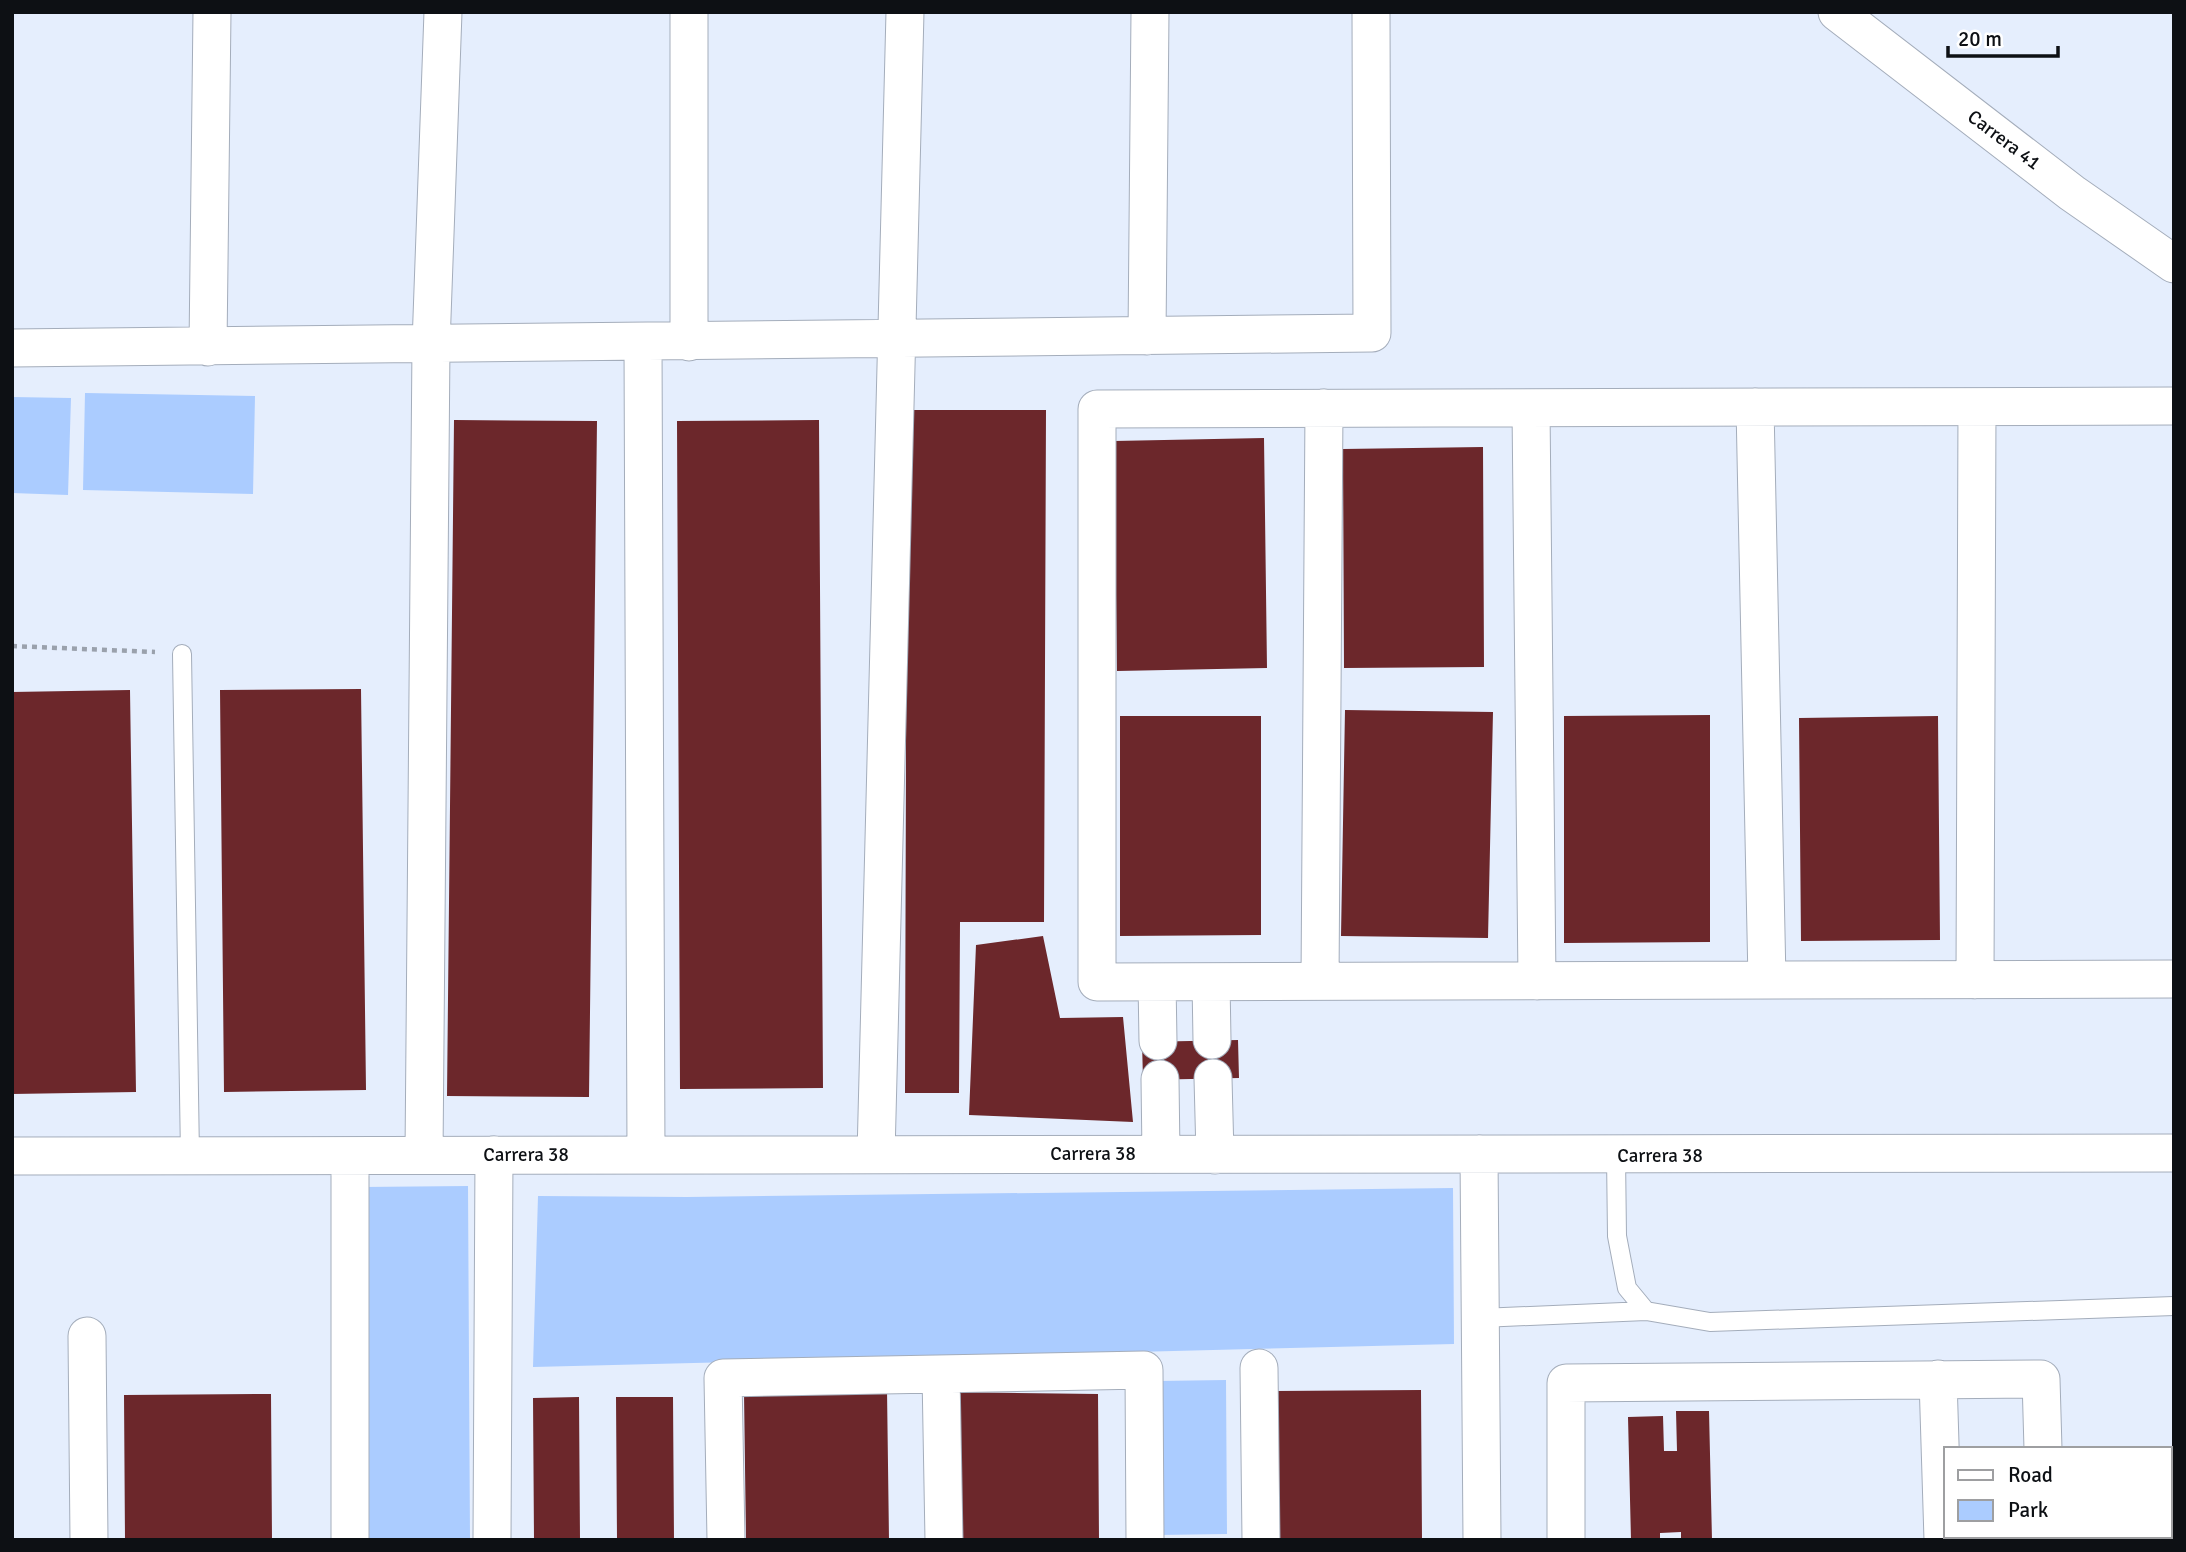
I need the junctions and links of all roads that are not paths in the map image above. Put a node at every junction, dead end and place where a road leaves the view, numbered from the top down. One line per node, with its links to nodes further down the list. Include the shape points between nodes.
1 (212, 12): 14 (street)
2 (443, 12): 13 (street)
3 (689, 12): 12 (street)
4 (905, 12): 10 (street)
5 (1150, 12): 9 (street)
6 (1371, 12): 9 (street, via 1372,333)
7 (1837, 12): 8 (street, Carrera 41, via 2072,193)
8 (2174, 264)
9 (1147, 336): 10 (street)
10 (895, 339): 12 (street); 40 (street)
11 (643, 342): 12 (street); 13 (street); 39 (street)
12 (689, 342)
13 (431, 345): 14 (street); 37 (street)
14 (208, 347): 15 (street)
15 (12, 348)
16 (2174, 406): 18 (street)
17 (1755, 407): 18 (street); 20 (street); 23 (street)
18 (1977, 407): 24 (street)
19 (1324, 408): 20 (street); 25 (street); 27 (street, via 1097,409 1097,982)
20 (1531, 408): 26 (street)
21 (182, 654): 42 (lane)
22 (2174, 979): 24 (street)
23 (1767, 980): 24 (street); 26 (street)
24 (1975, 980)
25 (1320, 981): 26 (street); 28 (street)
26 (1537, 981)
27 (1157, 982): 28 (street); 30 (street)
28 (1211, 982): 29 (street)
29 (1212, 1040)
30 (1158, 1041)
31 (1213, 1078): 35 (street)
32 (1160, 1079): 34 (street)
33 (2174, 1153): 44 (street, Carrera 38)
34 (1161, 1154): 35 (street, Carrera 38); 40 (street, Carrera 38)
35 (1215, 1154): 36 (street, Carrera 38)
36 (1479, 1154): 44 (street, Carrera 38); 47 (street)
37 (424, 1155): 38 (street, Carrera 38); 43 (street, Carrera 38)
38 (494, 1155): 39 (street, Carrera 38); 55 (street)
39 (646, 1155): 40 (street, Carrera 38)
40 (876, 1155)
41 (12, 1156): 42 (street, Carrera 38)
42 (190, 1156): 43 (street, Carrera 38)
43 (350, 1156): 54 (street)
44 (1616, 1156): 46 (lane, via 1617,1236 1627,1288)
45 (2174, 1306): 46 (lane, via 1710,1322)
46 (1646, 1311): 47 (lane)
47 (1481, 1318): 60 (street)
48 (87, 1336): 53 (street)
49 (1259, 1368): 59 (street)
50 (941, 1374): 56 (street, via 723,1378); 57 (street); 58 (street, via 1144,1370)
51 (1938, 1379): 52 (street, via 2041,1379); 61 (street, via 1566,1383); 62 (street)
52 (2043, 1447)
53 (89, 1540)
54 (350, 1540)
55 (492, 1540)
56 (726, 1540)
57 (944, 1540)
58 (1145, 1540)
59 (1261, 1540)
60 (1482, 1540)
61 (1566, 1540)
62 (1943, 1540)

